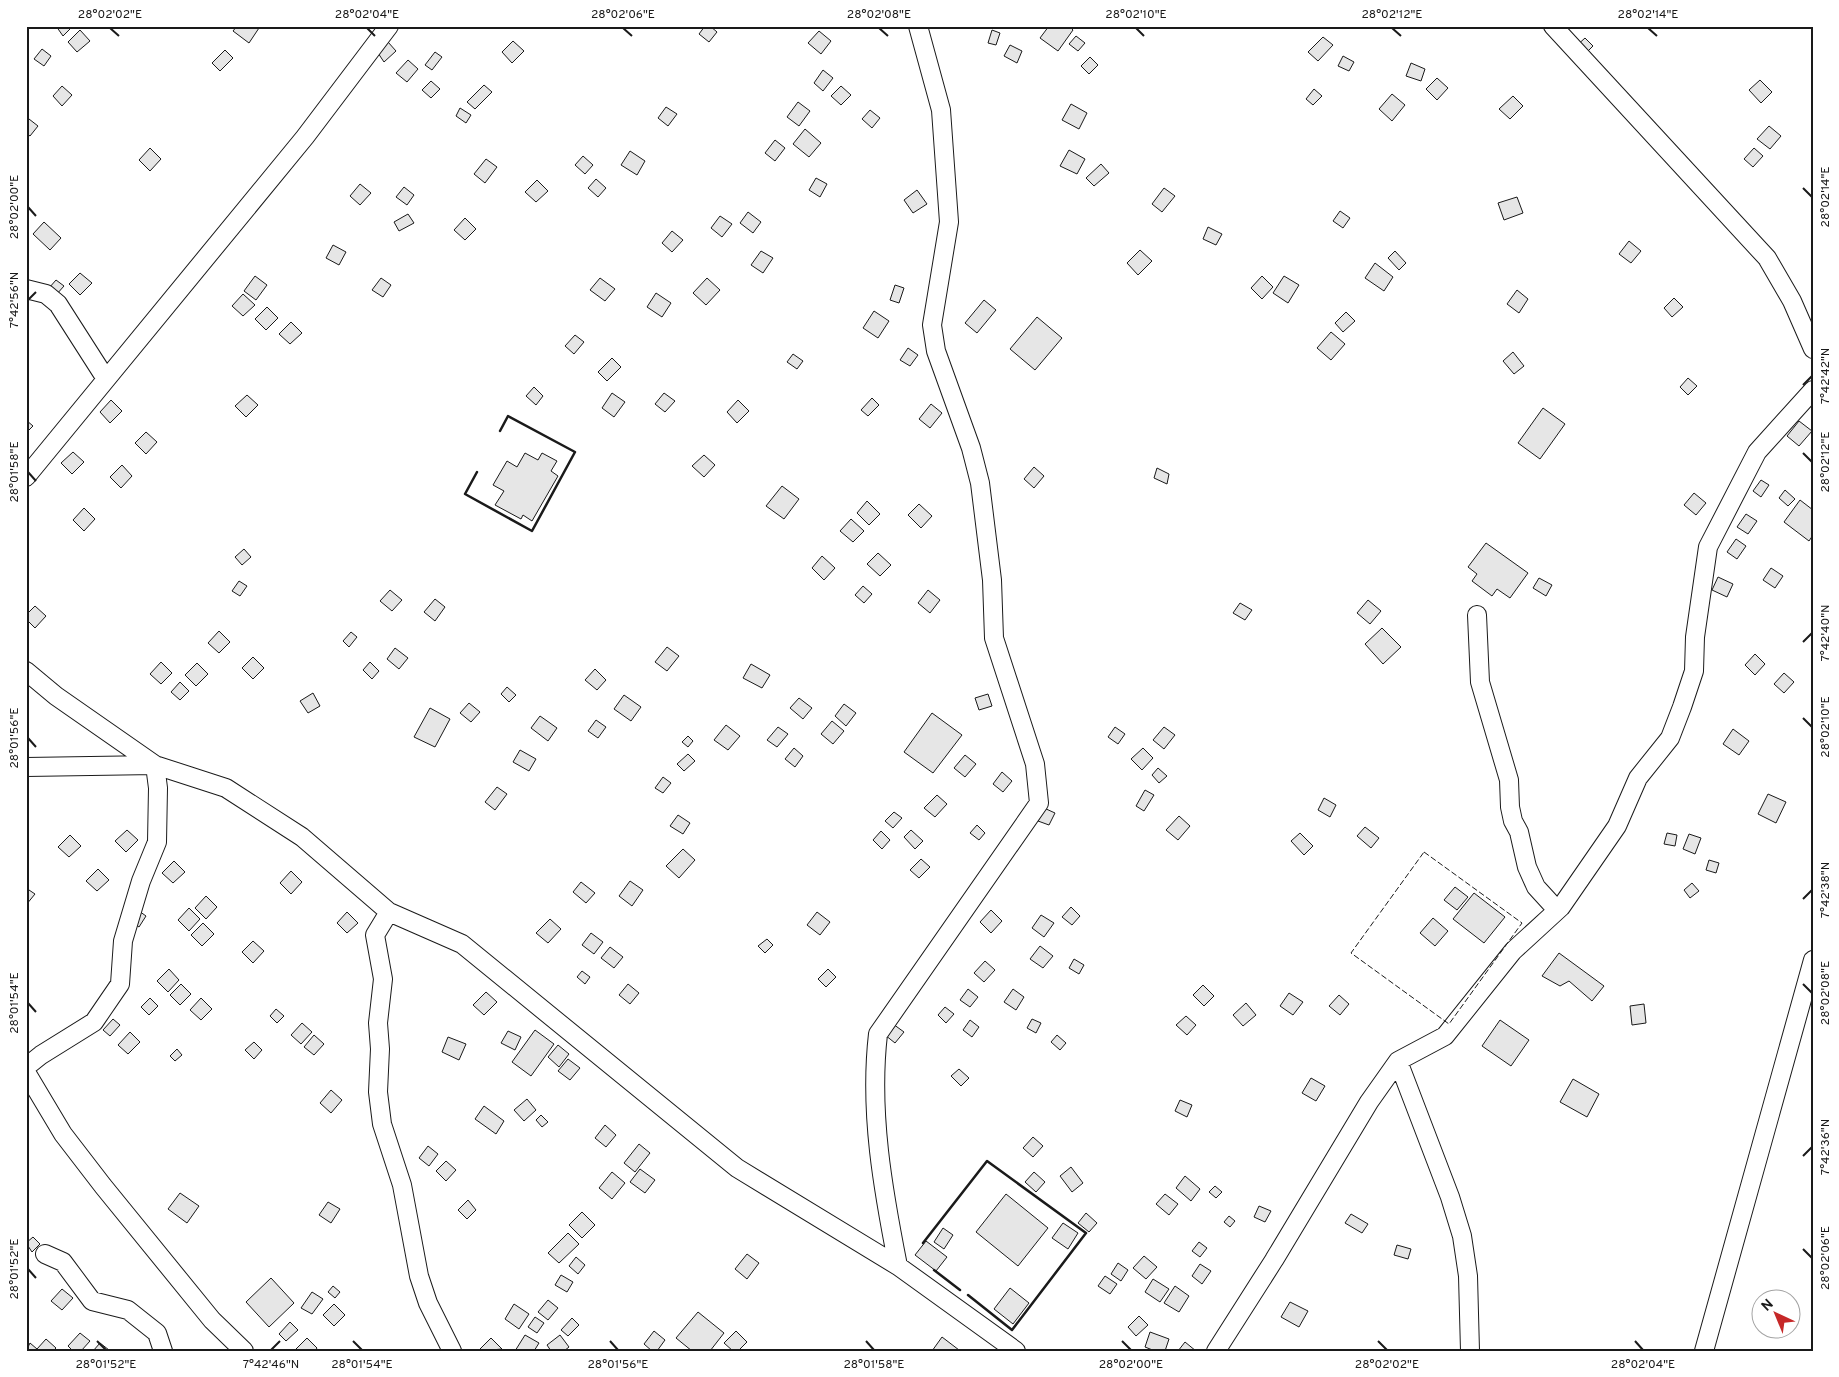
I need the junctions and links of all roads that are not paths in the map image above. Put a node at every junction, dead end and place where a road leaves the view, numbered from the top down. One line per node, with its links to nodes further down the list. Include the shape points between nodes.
1 (389, 26): 6 (street, via 305,137)
2 (918, 26): 20 (street, via 941,110 949,222 932,325 936,351 980,483 992,580 994,638 1035,764 1039,803 878,1034 874,1072 883,1188)
3 (1553, 26): 5 (street, via 1767,258 1792,301)
4 (26, 289): 6 (street, via 46,294 58,304)
5 (1813, 349)
6 (106, 379): 8 (street)
7 (1813, 390): 13 (street, via 1757,452 1708,547 1696,627 1694,671 1670,738 1638,778 1617,826)
8 (26, 477)
9 (1476, 615): 13 (street, via 1480,682 1509,780 1513,821 1536,886)
10 (26, 671): 11 (street, via 56,696)
11 (155, 765): 12 (street); 14 (street, via 226,788 302,837); 17 (street, via 157,842 138,889 123,941 120,984 94,1022)
12 (26, 766)
13 (1557, 910): 16 (street, via 1513,951 1445,1036)
14 (389, 912): 20 (street, via 462,944 737,1168); 23 (street, via 375,935 383,979 378,1023 378,1092 382,1124 402,1185 428,1303)
15 (1813, 960): 27 (street)
16 (1398, 1061): 25 (street, via 1368,1102); 26 (street, via 1462,1236 1468,1276)
17 (26, 1067)
18 (26, 1072): 22 (street, via 63,1134 103,1186 212,1320)
19 (45, 1254): 21 (street, via 63,1262 92,1301 128,1310 157,1333)
20 (898, 1266): 24 (street)
21 (163, 1351)
22 (244, 1351)
23 (452, 1351)
24 (1016, 1351)
25 (1216, 1351)
26 (1470, 1351)
27 (1704, 1351)

